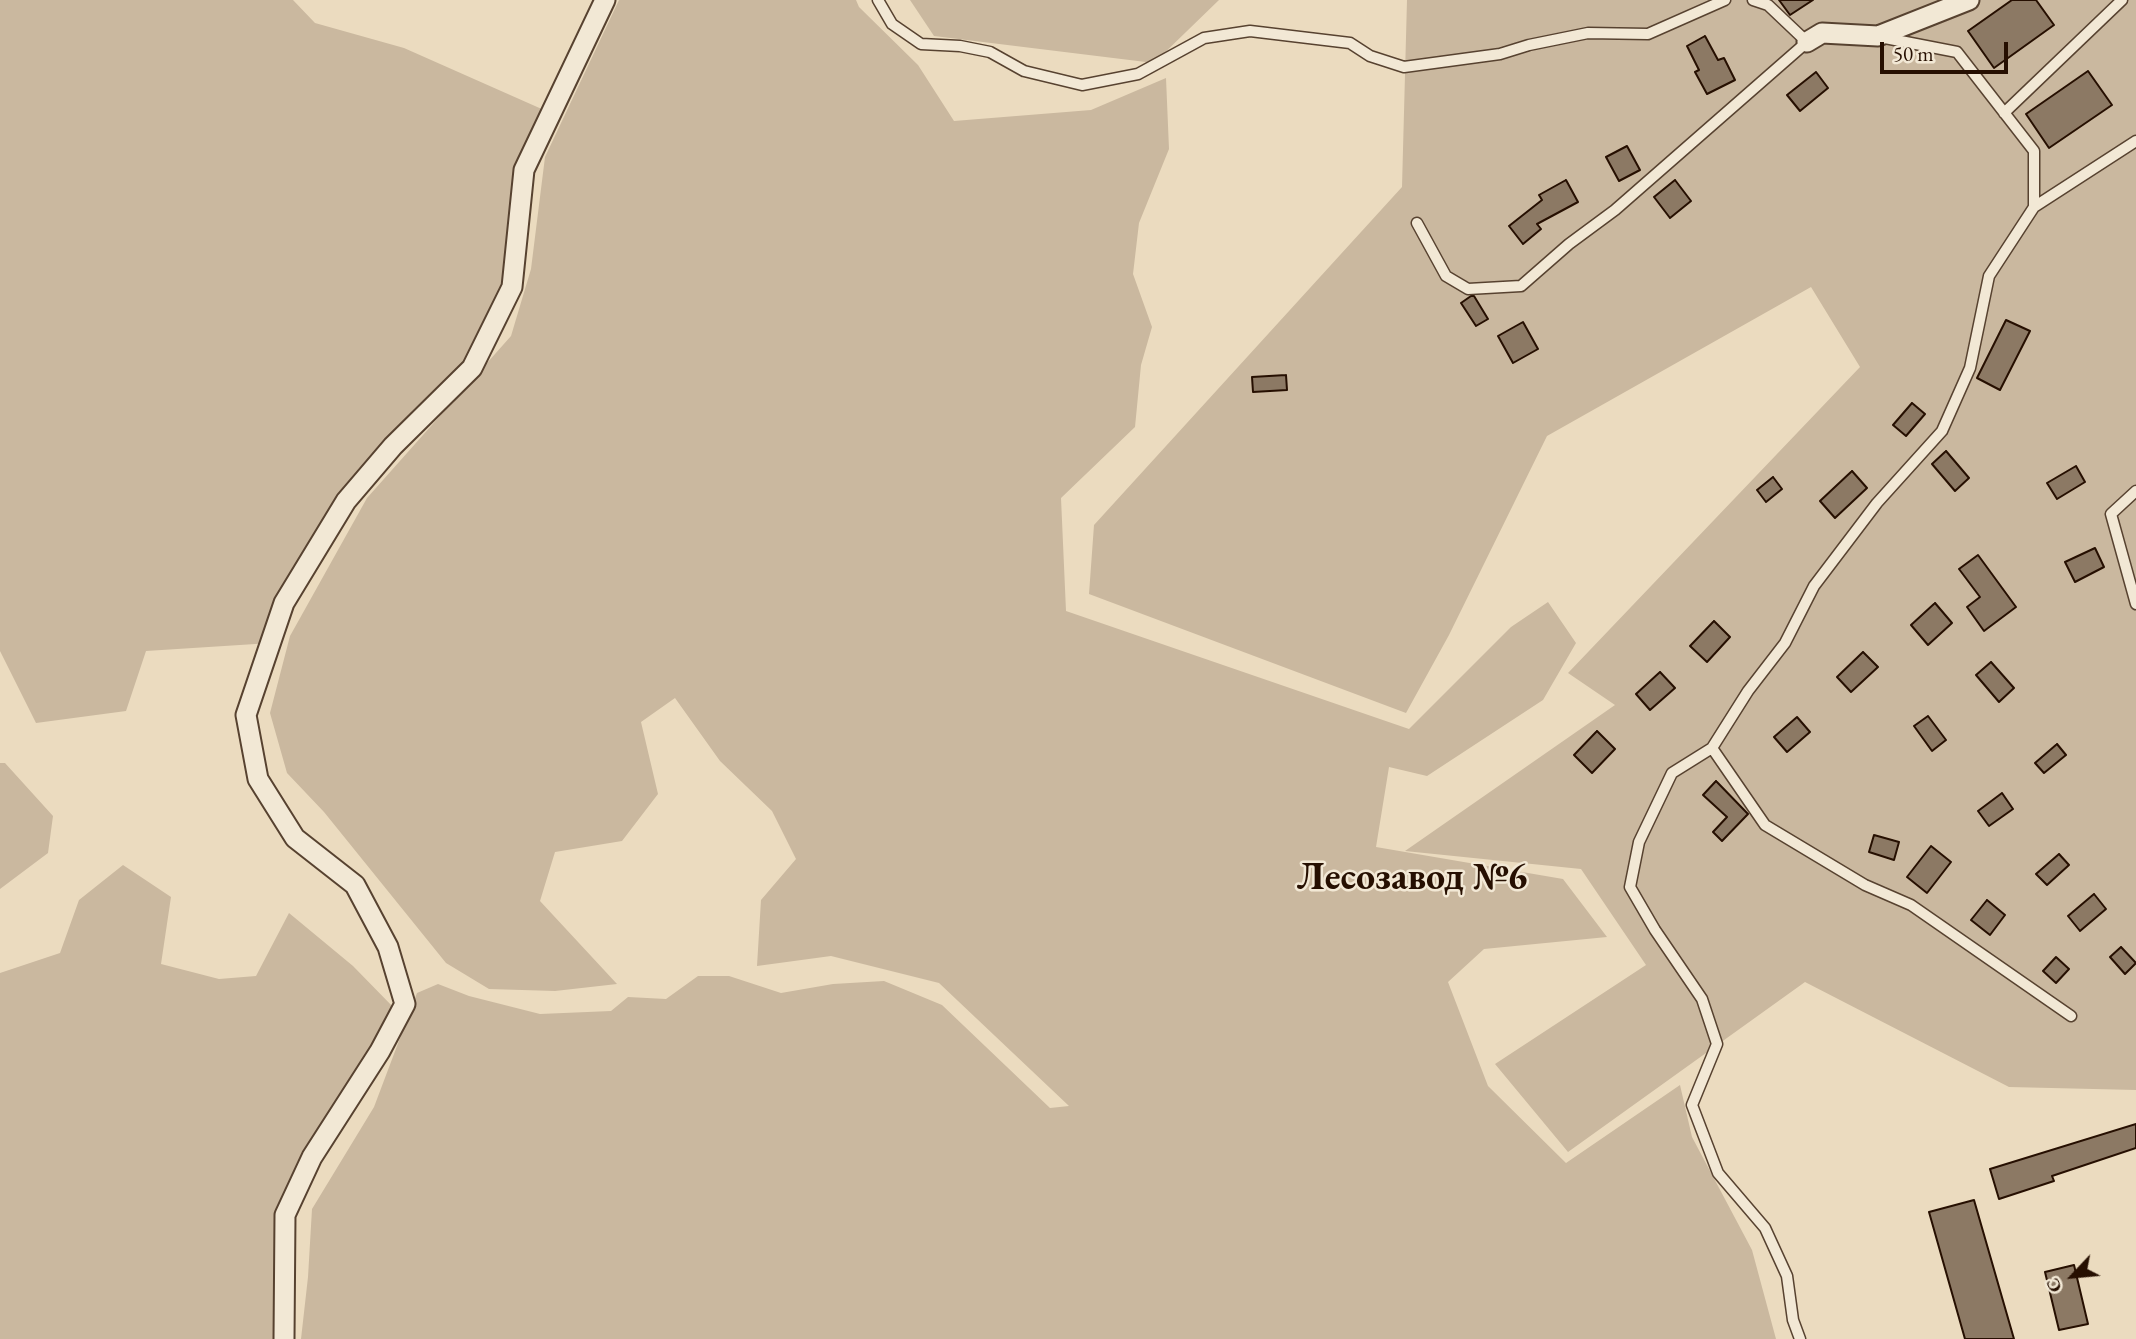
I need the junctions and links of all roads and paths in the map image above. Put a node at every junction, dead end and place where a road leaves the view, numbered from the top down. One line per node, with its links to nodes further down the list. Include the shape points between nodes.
1 (605, 0): 17 (street, via 524,170 512,287 472,368 393,446 346,502 284,603 246,715 258,779 295,838 355,885 388,947 405,1004 312,1157 285,1215)
2 (877, 0): 3 (lane, via 892,24 921,44 990,52 1024,71 1082,85 1138,74 1203,38 1250,31 1350,43 1370,56 1404,67 1500,54 1588,33 1648,34)
3 (1725, 0)
4 (1753, 0): 8 (lane, via 1768,5)
5 (1969, 0): 7 (street)
6 (2122, 0): 9 (lane)
7 (1878, 36): 8 (street, via 1822,33); 9 (lane, via 1957,52)
8 (1807, 43): 12 (lane, via 1521,286 1468,289 1446,276)
9 (2004, 113): 11 (lane, via 2034,151)
10 (2136, 141): 11 (lane)
11 (2034, 207): 15 (lane, via 1989,276 1970,368 1942,431 1877,503 1814,586 1785,643)
12 (1417, 223)
13 (2136, 491): 14 (lane, via 2111,514)
14 (2136, 604)
15 (1712, 748): 16 (lane, via 1765,825 1865,885 1911,905); 18 (lane, via 1672,773 1639,842 1630,887 1702,999 1717,1044 1692,1105 1718,1173 1765,1228 1787,1276)
16 (2071, 1016)
17 (284, 1339)
18 (1800, 1339)

